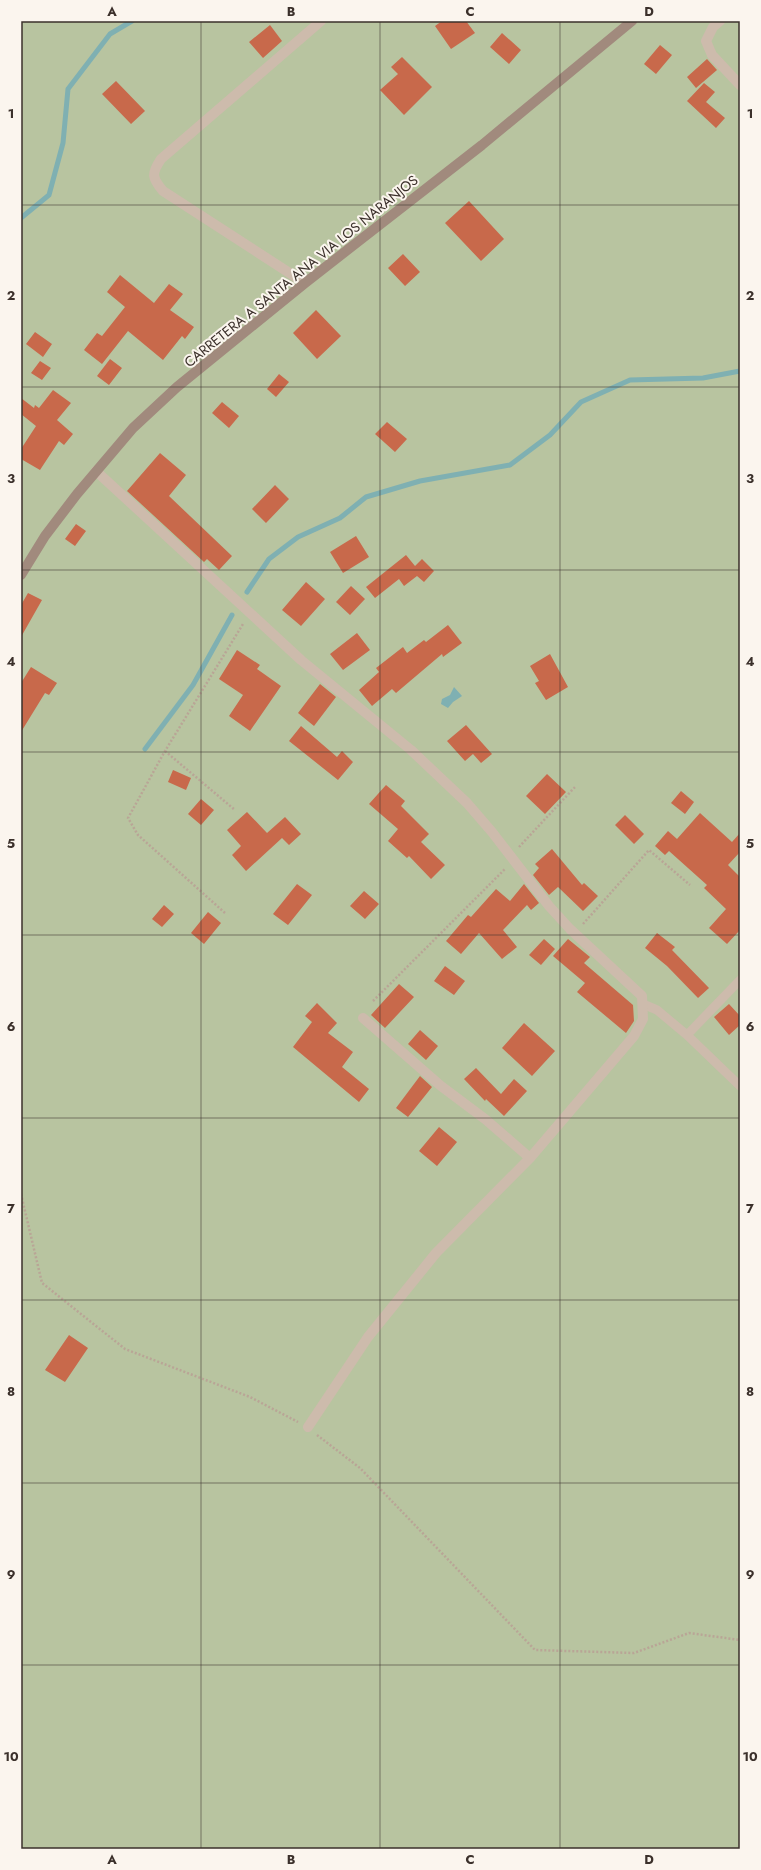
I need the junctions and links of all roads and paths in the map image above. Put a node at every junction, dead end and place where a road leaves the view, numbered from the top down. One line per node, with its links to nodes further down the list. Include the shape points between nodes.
1 (321, 21): 5 (street, via 161,159 154,170 154,181 163,191)
2 (632, 21): 5 (main road, CARRETERA A SANTA ANA VIA LOS NARANJOS, via 482,146)
3 (720, 21): 4 (street, via 713,27 706,41 712,55)
4 (740, 85)
5 (305, 283): 6 (main road, CARRETERA A SANTA ANA VIA LOS NARANJOS, via 177,388 133,428)
6 (96, 471): 7 (main road, CARRETERA A SANTA ANA VIA LOS NARANJOS, via 45,536); 8 (street)
7 (21, 575)
8 (250, 613): 9 (path); 12 (street, via 301,660 411,750 467,803)
9 (165, 751): 11 (path); 14 (path, via 128,818 138,835)
10 (575, 787): 12 (path)
11 (235, 810)
12 (512, 858): 15 (street, via 549,906); 17 (path)
13 (690, 885): 15 (path, via 648,850)
14 (225, 913)
15 (575, 934): 18 (street, via 642,996)
16 (740, 980): 20 (lane)
17 (373, 1001)
18 (643, 1004): 20 (lane, via 657,1010); 22 (street, via 643,1020 634,1036)
19 (363, 1018): 22 (street)
20 (687, 1035): 21 (lane)
21 (740, 1086)
22 (530, 1158): 24 (street, via 436,1253 368,1337)
23 (21, 1194): 24 (path, via 42,1283 125,1349 250,1397)
24 (308, 1427): 25 (path, via 360,1468 535,1650 634,1653 689,1633)
25 (740, 1640)

